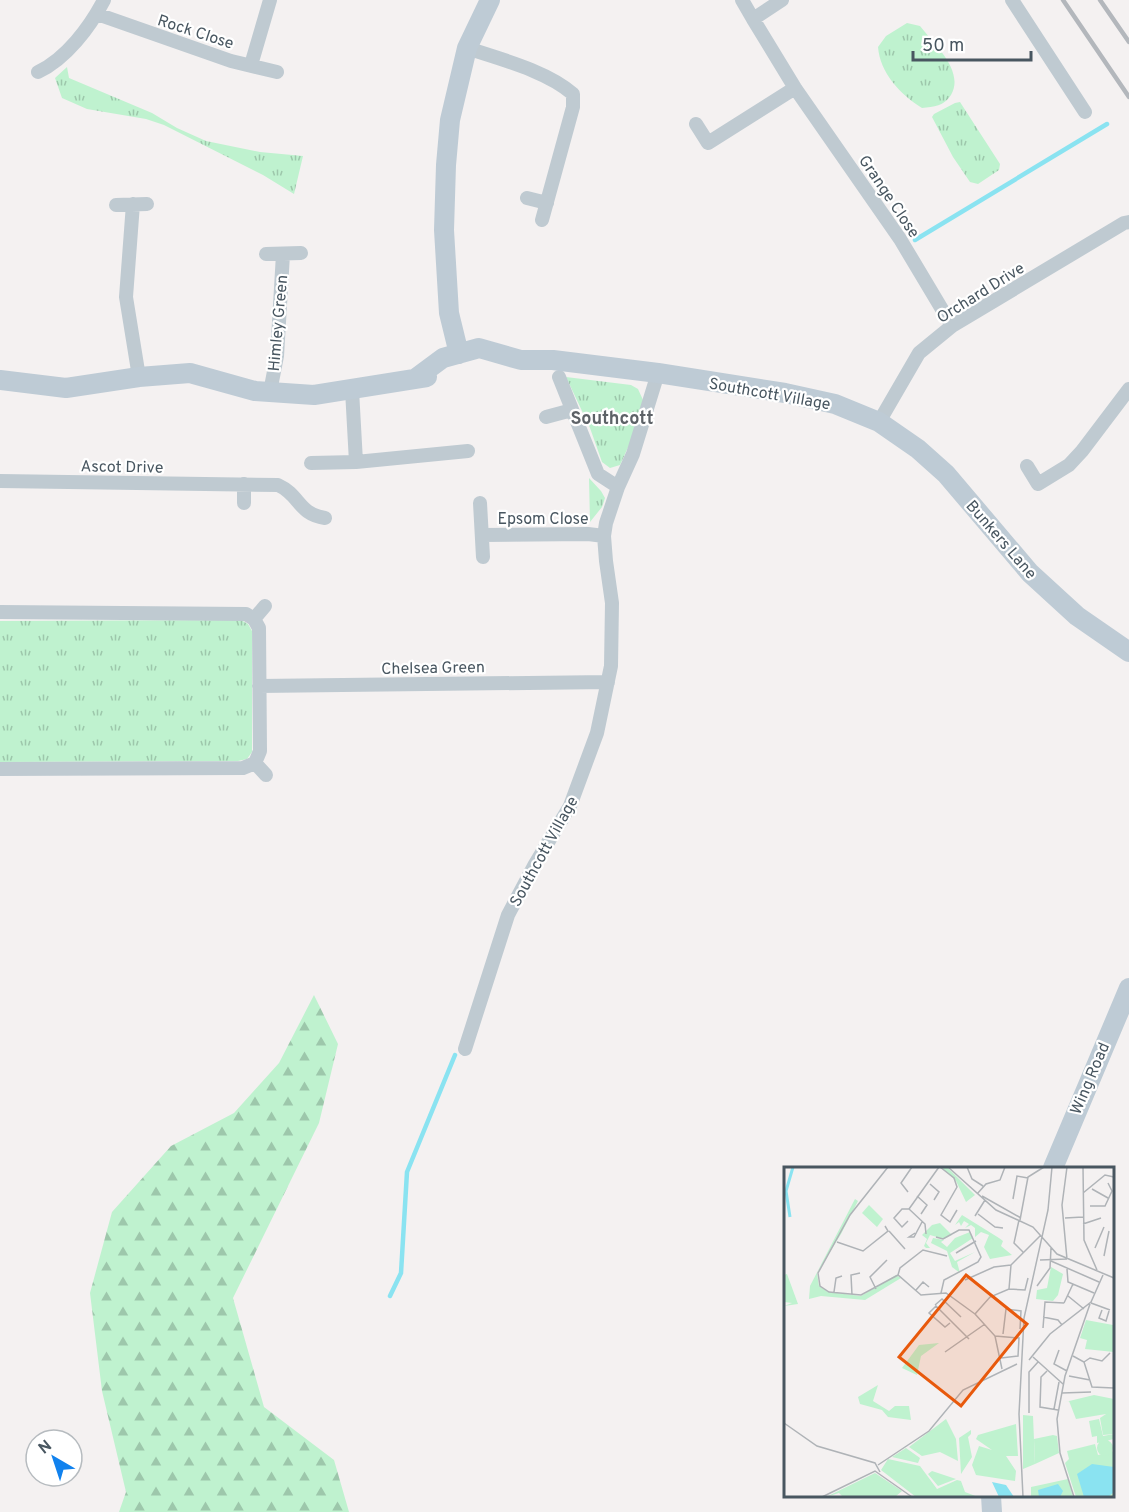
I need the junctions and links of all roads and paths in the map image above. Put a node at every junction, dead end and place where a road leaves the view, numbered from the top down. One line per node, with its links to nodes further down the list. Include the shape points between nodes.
1 (104, 0): 7 (street)
2 (270, 0): 10 (street, Rock Close)
3 (490, 0): 9 (street)
4 (742, 0): 8 (street, Grange Close)
5 (782, 0): 8 (street)
6 (1012, 0): 14 (street)
7 (97, 14): 10 (street, Rock Close); 11 (street, via 53,63)
8 (753, 19): 13 (street, Grange Close)
9 (467, 48): 17 (street, via 532,71 573,94); 27 (street, via 450,120 444,205 449,313)
10 (252, 65): 12 (street, Rock Close)
11 (38, 72)
12 (277, 72)
13 (795, 88): 15 (street, via 708,143); 26 (street, Grange Close, via 900,239)
14 (1085, 112)
15 (696, 124)
16 (527, 198): 17 (street)
17 (547, 202): 21 (street)
18 (133, 204): 19 (street); 20 (street); 29 (street, via 126,297)
19 (147, 204)
20 (116, 205)
21 (542, 220)
22 (1129, 222): 26 (street, Orchard Drive)
23 (301, 253): 25 (street, Himley Green)
24 (266, 254): 25 (street, Himley Green)
25 (283, 254): 34 (street, Himley Green, via 278,356)
26 (952, 326): 37 (street, Orchard Drive, via 919,353)
27 (459, 354): 28 (street, Southcott Village, via 476,363 498,367 521,360 553,360); 33 (street, Himley Green, via 443,358 416,378)
28 (658, 373): 37 (street, Southcott Village, via 835,404); 44 (street, Southcott Village, via 633,454)
29 (139, 377): 31 (street, Himley Green, via 66,388); 34 (street, Himley Green, via 190,374)
30 (560, 378): 35 (street)
31 (0, 380)
32 (1129, 389): 41 (street, via 1069,465 1038,484)
33 (352, 390): 34 (street, Himley Green, via 314,395); 39 (street)
34 (270, 392)
35 (572, 410): 36 (street); 44 (street, via 598,474)
36 (546, 417)
37 (879, 422): 54 (street, Bunkers Lane, via 946,474 1030,573 1056,597)
38 (468, 451): 39 (street)
39 (356, 462): 40 (street)
40 (311, 463)
41 (1027, 466)
42 (0, 481): 43 (street, Ascot Drive)
43 (244, 484): 45 (street); 47 (street, Ascot Drive, via 278,485 290,491 312,516)
44 (618, 487): 49 (street, Southcott Village)
45 (244, 503)
46 (480, 503): 48 (street, Epsom Close)
47 (325, 518)
48 (483, 535): 49 (street, Epsom Close); 50 (street, Epsom Close)
49 (604, 536): 55 (street, Southcott Village, via 612,603)
50 (483, 557)
51 (265, 606): 53 (street)
52 (0, 612): 53 (street, via 246,614)
53 (254, 619): 56 (street, via 259,628)
54 (1129, 652)
55 (608, 682): 56 (street, Chelsea Green); 61 (street, Southcott Village, via 597,733 570,806 508,915)
56 (259, 686): 57 (street, via 260,751)
57 (255, 763): 58 (street, via 243,768); 59 (street)
58 (0, 769)
59 (266, 775)
60 (1129, 988): 62 (street, Wing Road)
61 (465, 1049)
62 (1053, 1167)
63 (991, 1497): 64 (street)
64 (992, 1512)

